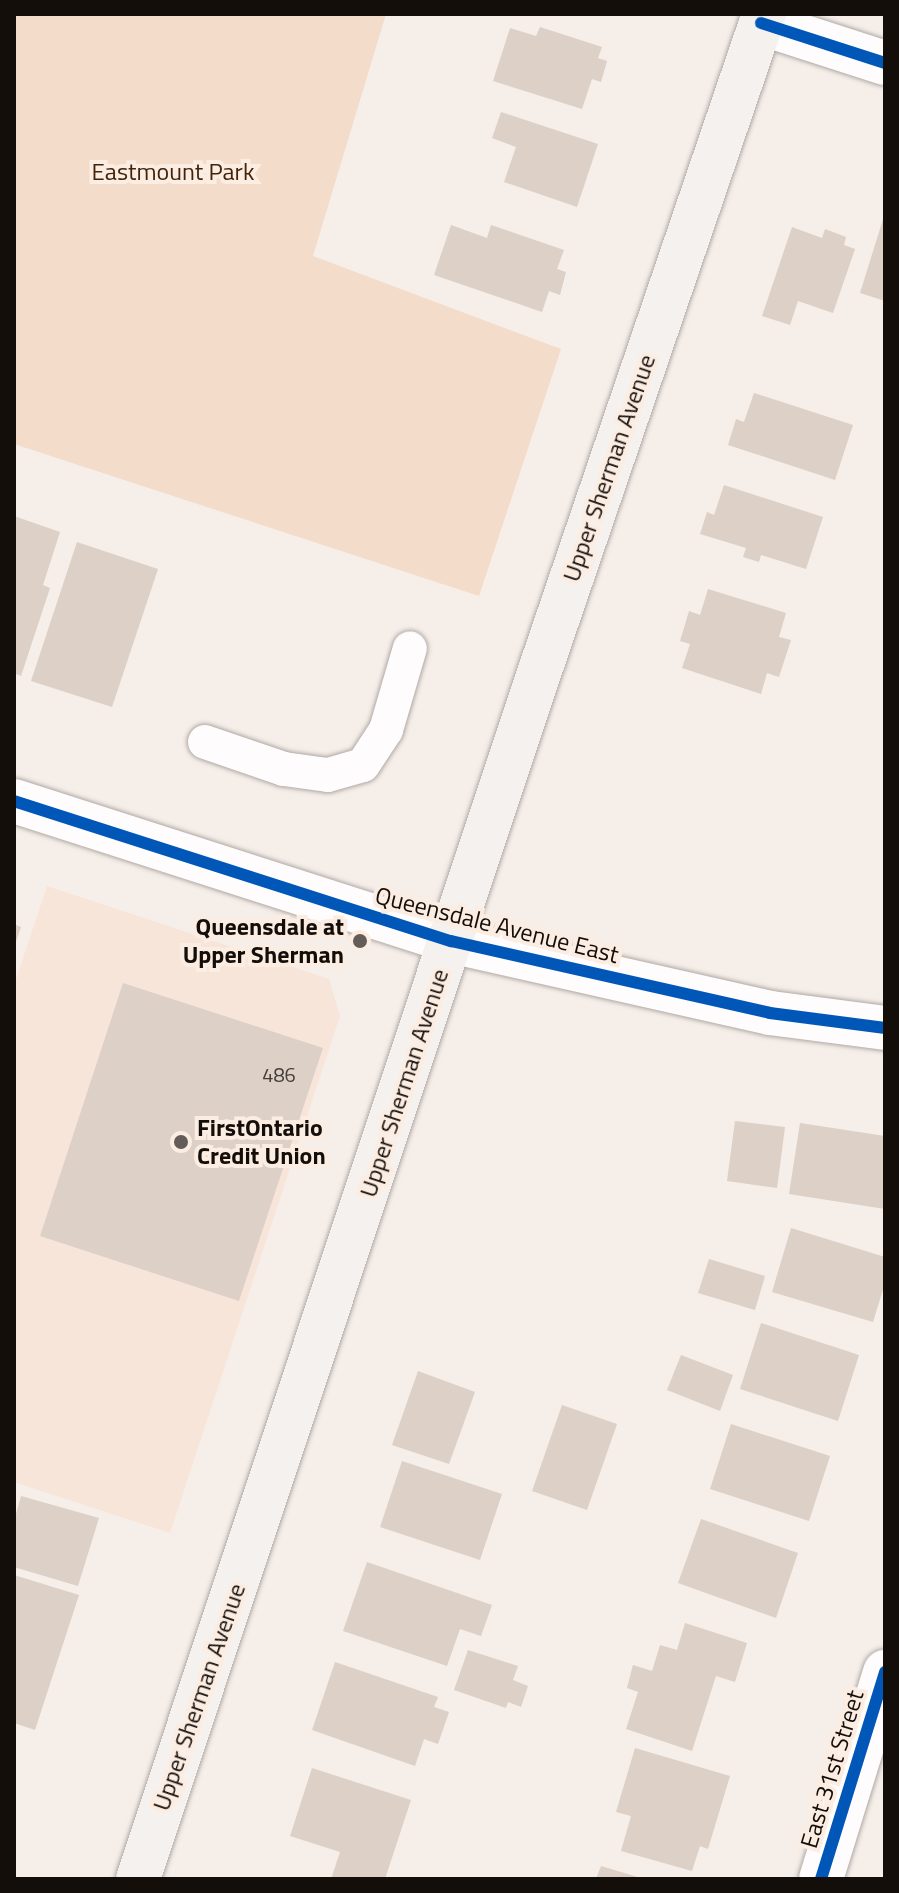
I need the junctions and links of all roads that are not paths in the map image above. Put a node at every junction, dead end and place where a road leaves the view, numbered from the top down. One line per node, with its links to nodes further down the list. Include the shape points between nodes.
1 (762, 19): 2 (street); 6 (main road, Upper Sherman Avenue)
2 (885, 63)
3 (410, 648): 4 (lane, via 386,730 363,765 328,775 284,769)
4 (205, 742)
5 (14, 801): 6 (street, Queensdale Avenue East)
6 (451, 941): 7 (street, Queensdale Avenue East, via 770,1013); 9 (main road, Upper Sherman Avenue)
7 (885, 1028)
8 (885, 1672): 10 (street, East 31st Street)
9 (138, 1879)
10 (821, 1879)

